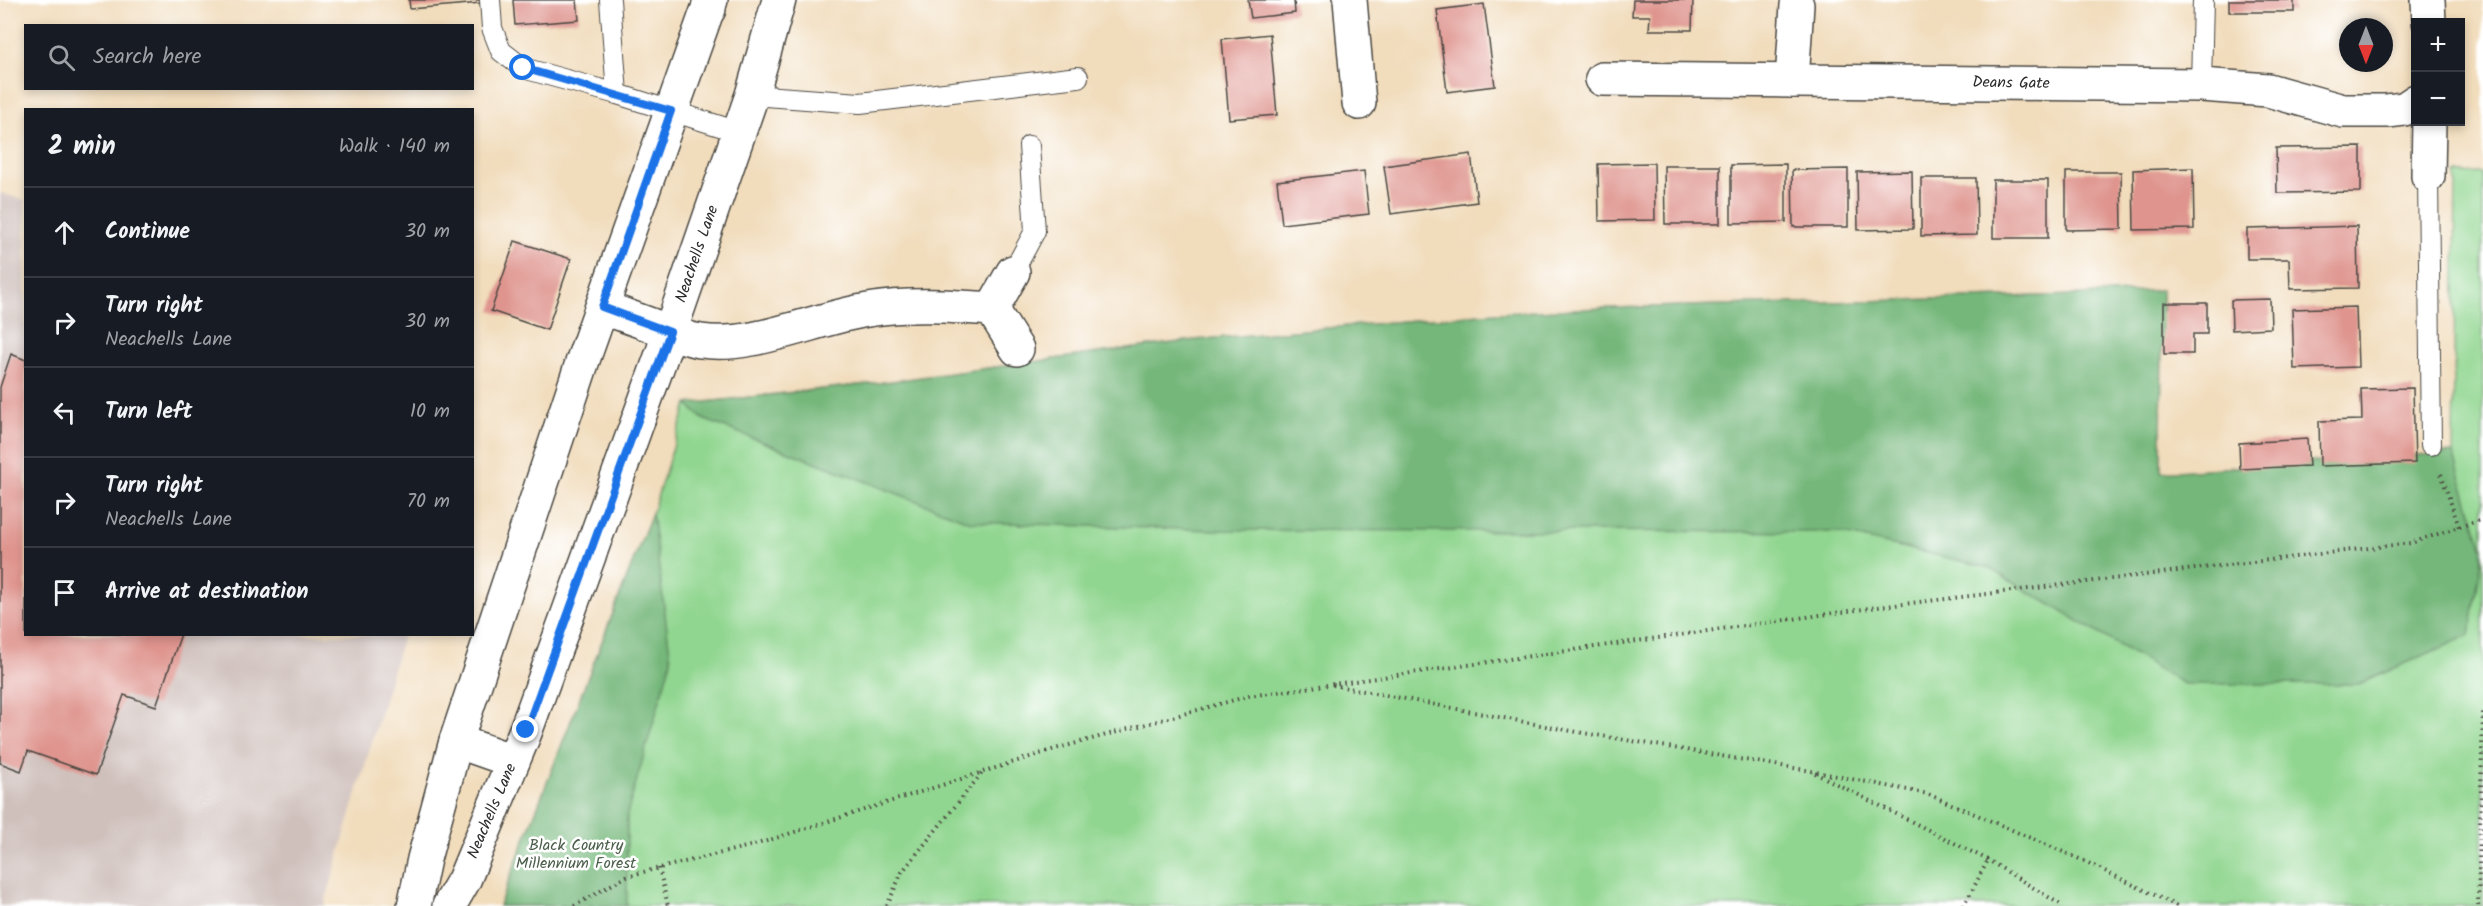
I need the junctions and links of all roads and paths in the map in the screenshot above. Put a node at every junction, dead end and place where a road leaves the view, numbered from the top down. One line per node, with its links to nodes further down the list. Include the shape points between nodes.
1 (490, 0): 14 (lane, via 492,28 501,51 523,68)
2 (610, 0): 14 (lane)
3 (779, 0): 15 (street, Neachells Lane)
4 (1350, 0): 16 (street)
5 (2203, 0): 13 (lane)
6 (2428, 0): 9 (street)
7 (710, 3): 18 (street)
8 (1797, 3): 12 (street)
9 (2428, 18)
10 (1078, 77): 15 (lane, via 860,103)
11 (1602, 80): 12 (street, Deans Gate)
12 (1792, 81): 13 (street, Deans Gate)
13 (2200, 86): 17 (street, Deans Gate, via 2268,90 2343,111 2387,111)
14 (617, 94): 18 (lane)
15 (752, 95): 20 (street, Neachells Lane)
16 (1359, 103)
17 (2411, 104)
18 (671, 111): 20 (lane); 24 (street)
19 (2429, 126): 22 (street)
20 (739, 132): 26 (street, Neachells Lane)
21 (1029, 146): 23 (lane, via 1035,231)
22 (2428, 176): 28 (lane)
23 (1013, 272): 25 (street)
24 (602, 307): 26 (street); 33 (street)
25 (992, 309): 26 (street, via 868,310 722,342 700,341); 27 (street)
26 (670, 332): 34 (street, Neachells Lane)
27 (1017, 349)
28 (2431, 445): 30 (path)
29 (2483, 519): 30 (path)
30 (2459, 527): 31 (path, via 2411,543 1870,608)
31 (1329, 684): 35 (path, via 1566,730); 36 (path, via 1249,696)
32 (2483, 712): 47 (path)
33 (456, 741): 34 (street); 39 (street)
34 (513, 761): 40 (street, Neachells Lane, via 464,880)
35 (1811, 771): 37 (path); 46 (path, via 1928,794)
36 (982, 773): 38 (path, via 754,845); 43 (path, via 902,872)
37 (1988, 860): 44 (path); 45 (path)
38 (659, 868): 41 (path, via 627,876); 42 (path)
39 (414, 906)
40 (449, 906)
41 (574, 906)
42 (668, 906)
43 (887, 906)
44 (1964, 906)
45 (2063, 906)
46 (2177, 906)
47 (2478, 906)

